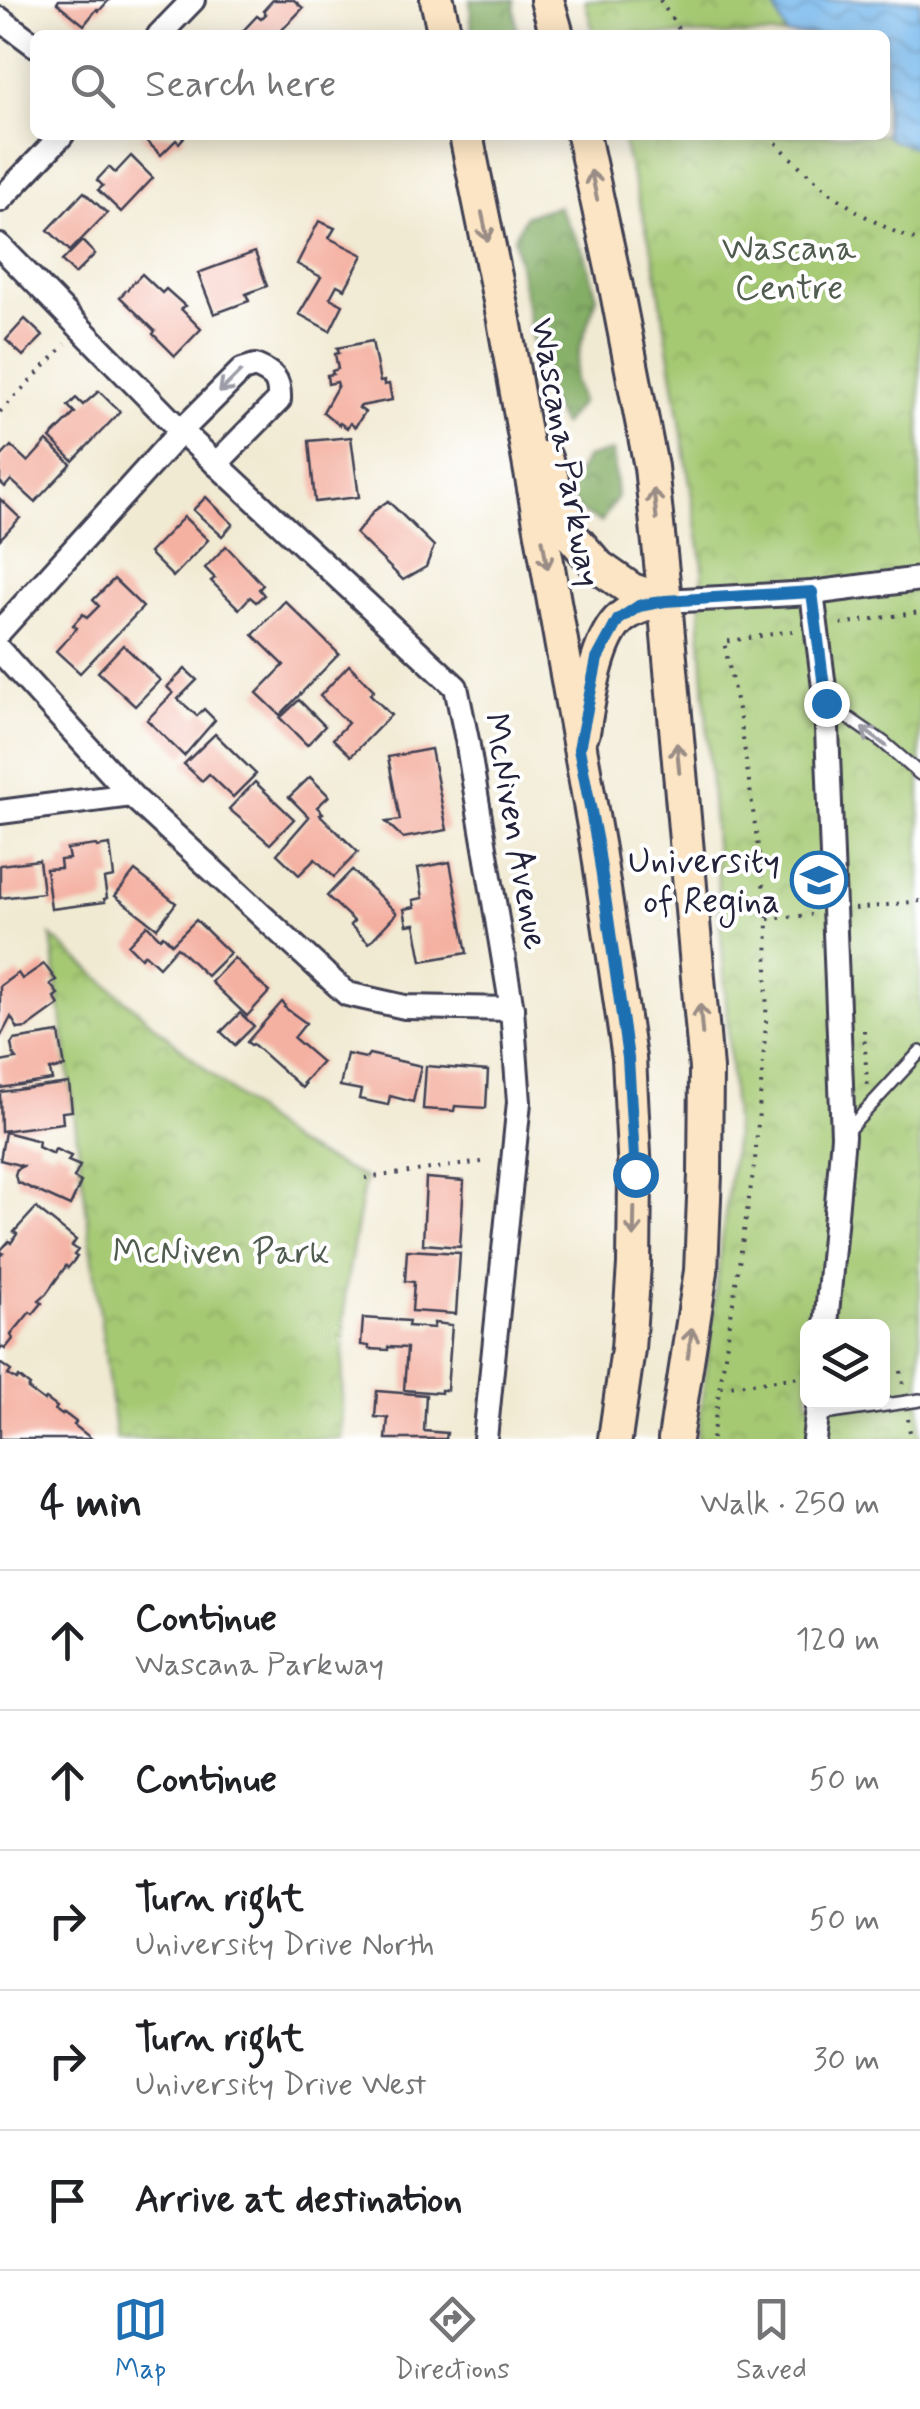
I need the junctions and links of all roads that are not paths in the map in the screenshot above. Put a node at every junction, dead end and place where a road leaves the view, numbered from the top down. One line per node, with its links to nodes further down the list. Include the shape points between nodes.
1 (193, 0): 5 (street)
2 (436, 0): 6 (main road)
3 (547, 0): 7 (main road)
4 (0, 19): 8 (street)
5 (163, 30)
6 (444, 30)
7 (556, 30)
8 (30, 41)
9 (57, 140): 12 (street)
10 (467, 140): 14 (main road, Wascana Parkway, one-way to 14)
11 (584, 140): 19 (main road, Wascana Parkway, one-way to 11, via 650,466)
12 (0, 200)
13 (0, 246): 15 (street, McNiven Avenue)
14 (504, 320): 19 (main road, via 571,535 610,575); 23 (main road, Wascana Parkway, one-way to 23)
15 (181, 431): 16 (street, McNiven Avenue); 16 (street, one-way to 15, via 280,400 270,372 242,370); 20 (street)
16 (216, 464): 27 (street, McNiven Avenue, via 456,687)
17 (920, 578): 18 (street)
18 (812, 592): 19 (street); 22 (street)
19 (665, 601): 23 (main road, via 639,606 618,620 597,659); 36 (main road, Wascana Parkway, one-way to 19, via 700,1271 706,1069)
20 (0, 631)
21 (0, 651): 25 (street)
22 (826, 703): 24 (lane, one-way to 22); 29 (street)
23 (579, 749): 35 (main road, Wascana Parkway, one-way to 35, via 628,1058 634,1154 634,1265)
24 (920, 774)
25 (131, 795): 26 (street); 27 (street, via 347,994 405,1007)
26 (0, 812)
27 (512, 1009): 34 (street, McNiven Avenue, via 519,1102)
28 (920, 1052): 29 (lane)
29 (843, 1136): 30 (street)
30 (827, 1319)
31 (920, 1400): 32 (lane)
32 (890, 1402)
33 (818, 1409): 37 (street)
34 (485, 1439)
35 (616, 1439)
36 (675, 1439)
37 (814, 1439)

